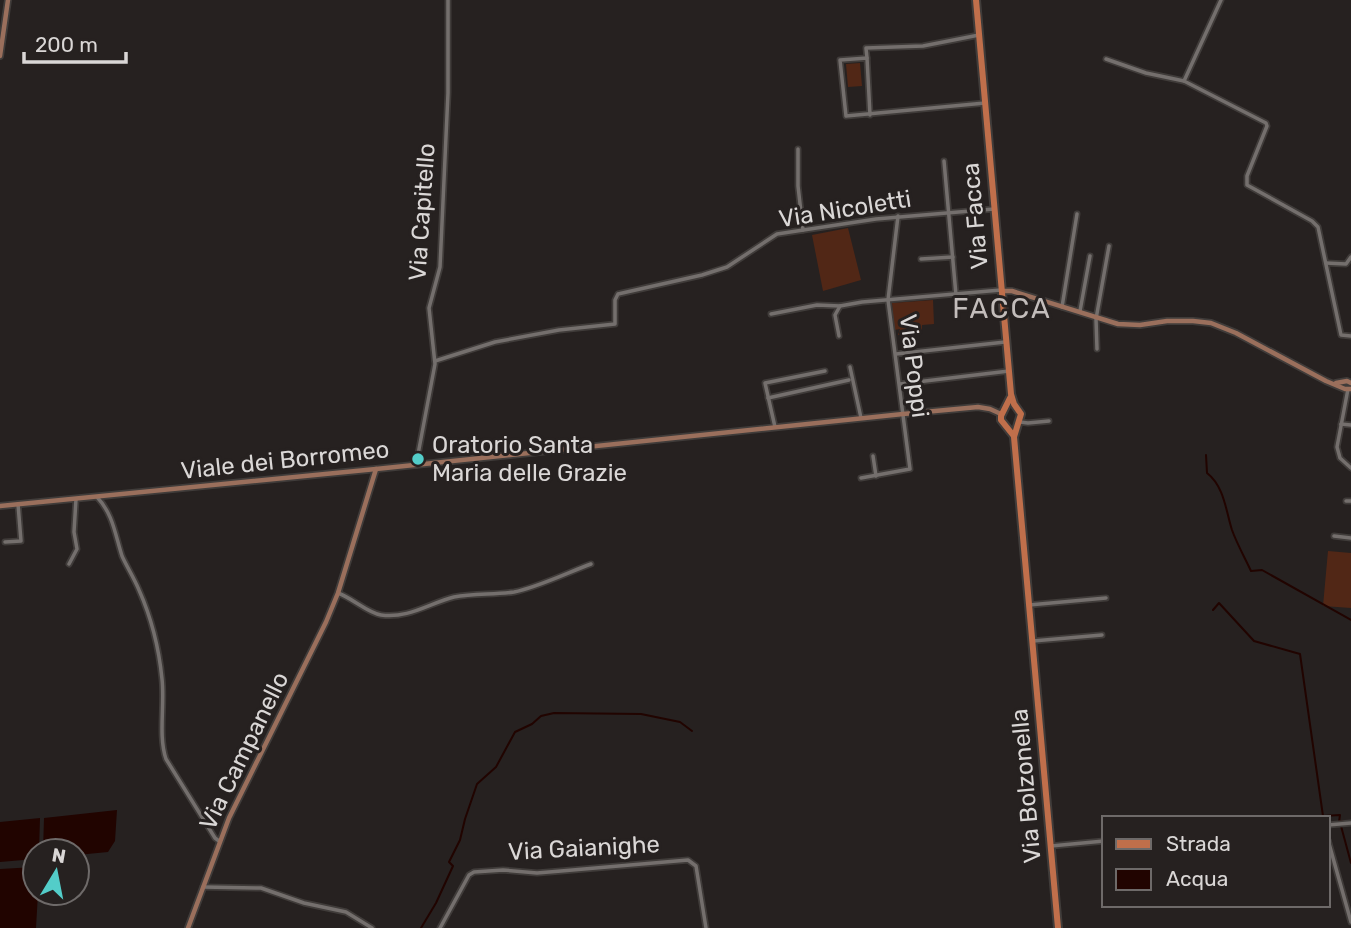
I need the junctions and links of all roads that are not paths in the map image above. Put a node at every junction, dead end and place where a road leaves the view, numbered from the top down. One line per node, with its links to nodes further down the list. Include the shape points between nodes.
1 (8, 0): 6 (main road)
2 (448, 0): 38 (street, Via Capitello, via 440,267 429,308)
3 (976, 0): 5 (main road, Via Facca)
4 (1221, 0): 9 (street)
5 (979, 34): 7 (street, via 923,46 866,48); 10 (main road, Via Facca)
6 (0, 57)
7 (867, 58): 11 (street); 11 (street, via 840,60 845,114)
8 (1106, 59): 9 (street)
9 (1184, 81): 24 (street, via 1266,122 1247,185 1312,221 1318,227)
10 (985, 103): 11 (street); 14 (main road, Via Facca)
11 (870, 115)
12 (799, 149): 18 (street)
13 (944, 161): 15 (street)
14 (994, 208): 15 (street, Via Nicoletti); 25 (main road, Via Facca)
15 (948, 212): 17 (street, Via Nicoletti); 21 (street)
16 (1077, 214): 29 (street)
17 (898, 216): 18 (street, Via Nicoletti); 27 (street, Via Poppi)
18 (803, 230): 38 (street, Via Nicoletti, via 771,237 727,267 618,294 615,324 495,342)
19 (1109, 246): 32 (street)
20 (1090, 256): 30 (street)
21 (953, 257): 23 (street); 26 (street)
22 (1351, 257): 24 (street, via 1346,264)
23 (921, 259)
24 (1326, 263): 34 (street, via 1341,335)
25 (1001, 293): 26 (street); 29 (main road); 35 (main road, Via Facca)
26 (956, 295): 27 (street)
27 (888, 300): 28 (street); 37 (street, Via Poppi)
28 (840, 306): 31 (street, via 817,305); 33 (street, via 835,315)
29 (1062, 307): 30 (main road)
30 (1080, 313): 32 (main road)
31 (771, 314)
32 (1096, 319): 36 (street); 44 (main road, via 1140,325 1211,323 1335,383)
33 (839, 336)
34 (1351, 336)
35 (1006, 342): 37 (street); 41 (main road, Via Facca)
36 (1097, 349)
37 (896, 354): 43 (street, Via Poppi)
38 (435, 362): 59 (street, Via Capitello)
39 (850, 367): 50 (street)
40 (825, 371): 46 (street, via 765,383)
41 (1009, 371): 43 (street); 45 (main road, Via Facca)
42 (849, 380): 46 (street)
43 (900, 384): 49 (street, Via Poppi)
44 (1348, 385): 53 (street)
45 (1011, 394): 47 (main road, Via Facca); 48 (main road, Via Facca)
46 (768, 398): 56 (street)
47 (1016, 408): 48 (main road); 52 (main road, Via Bolzonella, via 1021,414)
48 (1004, 411): 49 (main road, via 978,407); 55 (main road, Via Bolzonella, via 1002,420)
49 (903, 414): 50 (main road); 62 (street, Via Poppi, via 910,469)
50 (861, 418): 56 (main road)
51 (1049, 421): 52 (street)
52 (1018, 423): 55 (main road); 57 (main road, Via Bolzonella)
53 (1341, 424): 54 (street); 60 (street, via 1337,447 1340,458)
54 (1351, 425)
55 (1007, 426): 57 (main road, Via Bolzonella)
56 (775, 427): 59 (main road, Viale dei Borromeo)
57 (1014, 437): 75 (main road, Via Bolzonella)
58 (873, 456): 62 (street)
59 (416, 465): 61 (main road, Viale dei Borromeo)
60 (1351, 468)
61 (376, 469): 64 (main road, Viale dei Borromeo); 73 (main road, Via Campanello)
62 (876, 476): 63 (street, Via Poppi)
63 (861, 478)
64 (97, 497): 65 (main road, Viale dei Borromeo); 80 (street, via 111,517 153,633 162,676 166,760)
65 (76, 499): 66 (main road, Viale dei Borromeo); 71 (street, via 77,549)
66 (19, 504): 67 (main road, Viale dei Borromeo); 70 (street, via 21,541)
67 (0, 506)
68 (1334, 536): 69 (street)
69 (1351, 538)
70 (5, 542)
71 (69, 564)
72 (591, 564): 73 (street, via 515,592 456,597 399,615 372,612)
73 (338, 593): 80 (main road, Via Campanello)
74 (1106, 598): 75 (street)
75 (1029, 605): 77 (main road, Via Bolzonella)
76 (1102, 635): 77 (street)
77 (1033, 641): 82 (main road, Via Bolzonella)
78 (1351, 823): 79 (street)
79 (1330, 825)
80 (219, 841): 84 (main road, Via Campanello)
81 (1102, 841): 82 (street)
82 (1051, 846): 90 (main road, Via Bolzonella)
83 (1330, 847): 85 (street)
84 (203, 887): 86 (main road, Via Campanello); 87 (street, via 261,888 346,912)
85 (1351, 922)
86 (188, 928)
87 (372, 928)
88 (440, 928): 89 (street, Via Gaianighe, via 474,872 549,872 688,860 696,866)
89 (706, 928)
90 (1058, 928)

